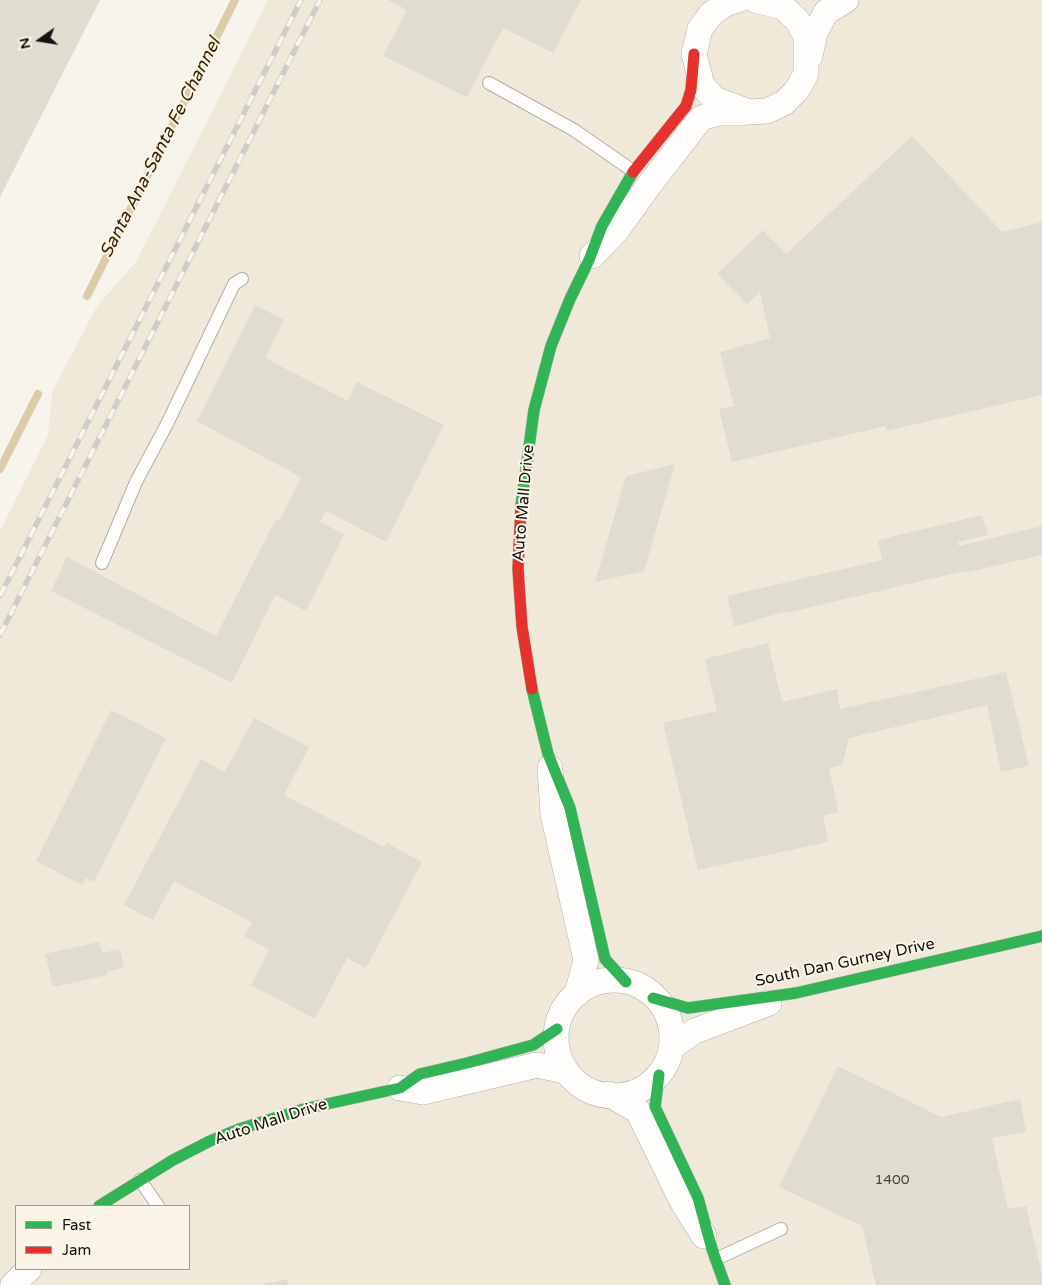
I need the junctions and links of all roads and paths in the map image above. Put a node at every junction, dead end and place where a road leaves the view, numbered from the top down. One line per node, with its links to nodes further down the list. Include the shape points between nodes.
1 (738, 0): 4 (street, Auto Mall Drive, via 711,14 700,29)
2 (755, 0): 5 (street, via 783,7 797,20 806,36)
3 (846, 0): 5 (street, Auto Mall Drive, via 826,12 815,33)
4 (694, 54): 7 (street, Auto Mall Drive, via 702,85 714,99); 8 (street, Auto Mall Drive, via 691,90 686,106)
5 (806, 74): 7 (street, Auto Mall Drive, via 784,103 767,111)
6 (489, 83): 8 (lane, via 574,130)
7 (749, 112): 9 (street, Auto Mall Drive, via 719,113 701,118 617,230)
8 (633, 171): 9 (street, Auto Mall Drive, via 602,226)
9 (589, 260): 12 (street, Auto Mall Drive, via 560,322 540,383 522,495 518,569 522,627 531,685)
10 (242, 279): 11 (lane, via 234,284 136,482)
11 (102, 564)
12 (548, 754): 14 (street, Auto Mall Drive, via 570,808 605,959); 16 (street, Auto Mall Drive, via 553,814 586,960)
13 (1042, 936): 15 (street, South Dan Gurney Drive)
14 (626, 982): 16 (street, via 615,979 599,982 582,988); 17 (street, via 644,988)
15 (796, 993): 17 (street, South Dan Gurney Drive, via 688,1008); 19 (street, via 699,1029)
16 (577, 994): 18 (street, via 565,1006)
17 (654, 998): 19 (street, via 665,1010 670,1023)
18 (557, 1028): 20 (street, via 556,1050); 22 (street, Auto Mall Drive, via 533,1045 420,1074)
19 (671, 1047): 21 (street)
20 (565, 1072): 22 (street, Auto Mall Drive, via 537,1065 423,1092); 23 (street, via 590,1092)
21 (659, 1075): 23 (street, via 642,1089 626,1096); 28 (street, via 655,1107 698,1198)
22 (400, 1088): 24 (street, Auto Mall Drive, via 304,1109 239,1129 173,1160)
23 (608, 1094): 28 (street, via 638,1111 682,1201)
24 (140, 1180): 25 (street, Auto Mall Drive); 26 (lane)
25 (101, 1205)
26 (157, 1205)
27 (781, 1229): 28 (lane)
28 (714, 1254): 29 (street)
29 (725, 1285)

